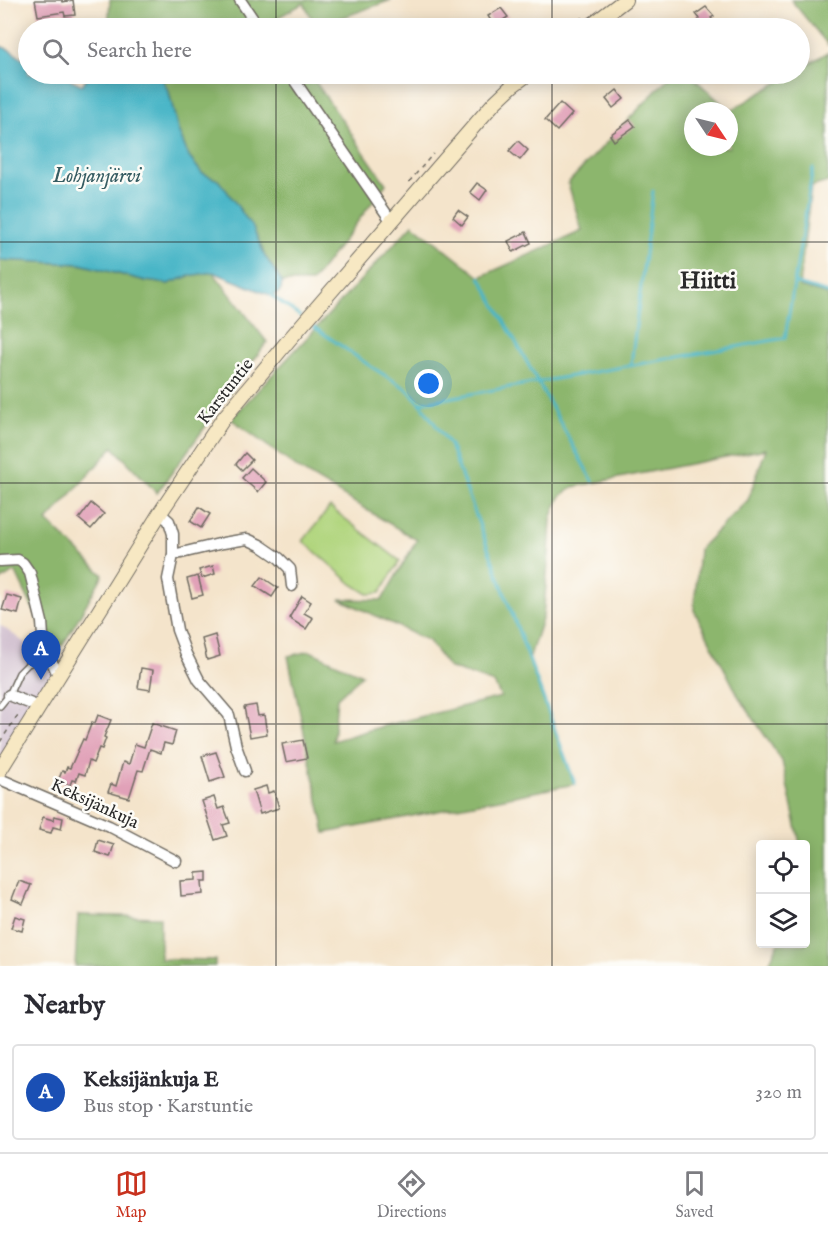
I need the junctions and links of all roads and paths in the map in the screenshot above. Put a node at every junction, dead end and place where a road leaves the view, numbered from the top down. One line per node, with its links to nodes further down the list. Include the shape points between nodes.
1 (240, 0): 3 (street)
2 (625, 0): 4 (street)
3 (253, 18)
4 (601, 18)
5 (297, 84): 7 (street)
6 (514, 84): 7 (street, Karstuntie)
7 (392, 222): 8 (street, Karstuntie, via 223,419)
8 (160, 513): 9 (street, via 169,521); 13 (street, Karstuntie)
9 (173, 555): 11 (street, via 247,539 290,569); 18 (street, via 168,579 177,630 199,680 228,715)
10 (0, 561): 12 (street, via 18,560 30,573 42,622 44,651)
11 (292, 586)
12 (52, 662): 13 (street); 14 (lane, via 39,659 28,664)
13 (59, 676): 16 (street, Karstuntie)
14 (4, 695): 15 (lane); 16 (street)
15 (0, 706)
16 (39, 707): 17 (street, Karstuntie)
17 (0, 770)
18 (245, 771)
19 (0, 778): 20 (street, Keksijänkuja)
20 (176, 861)

